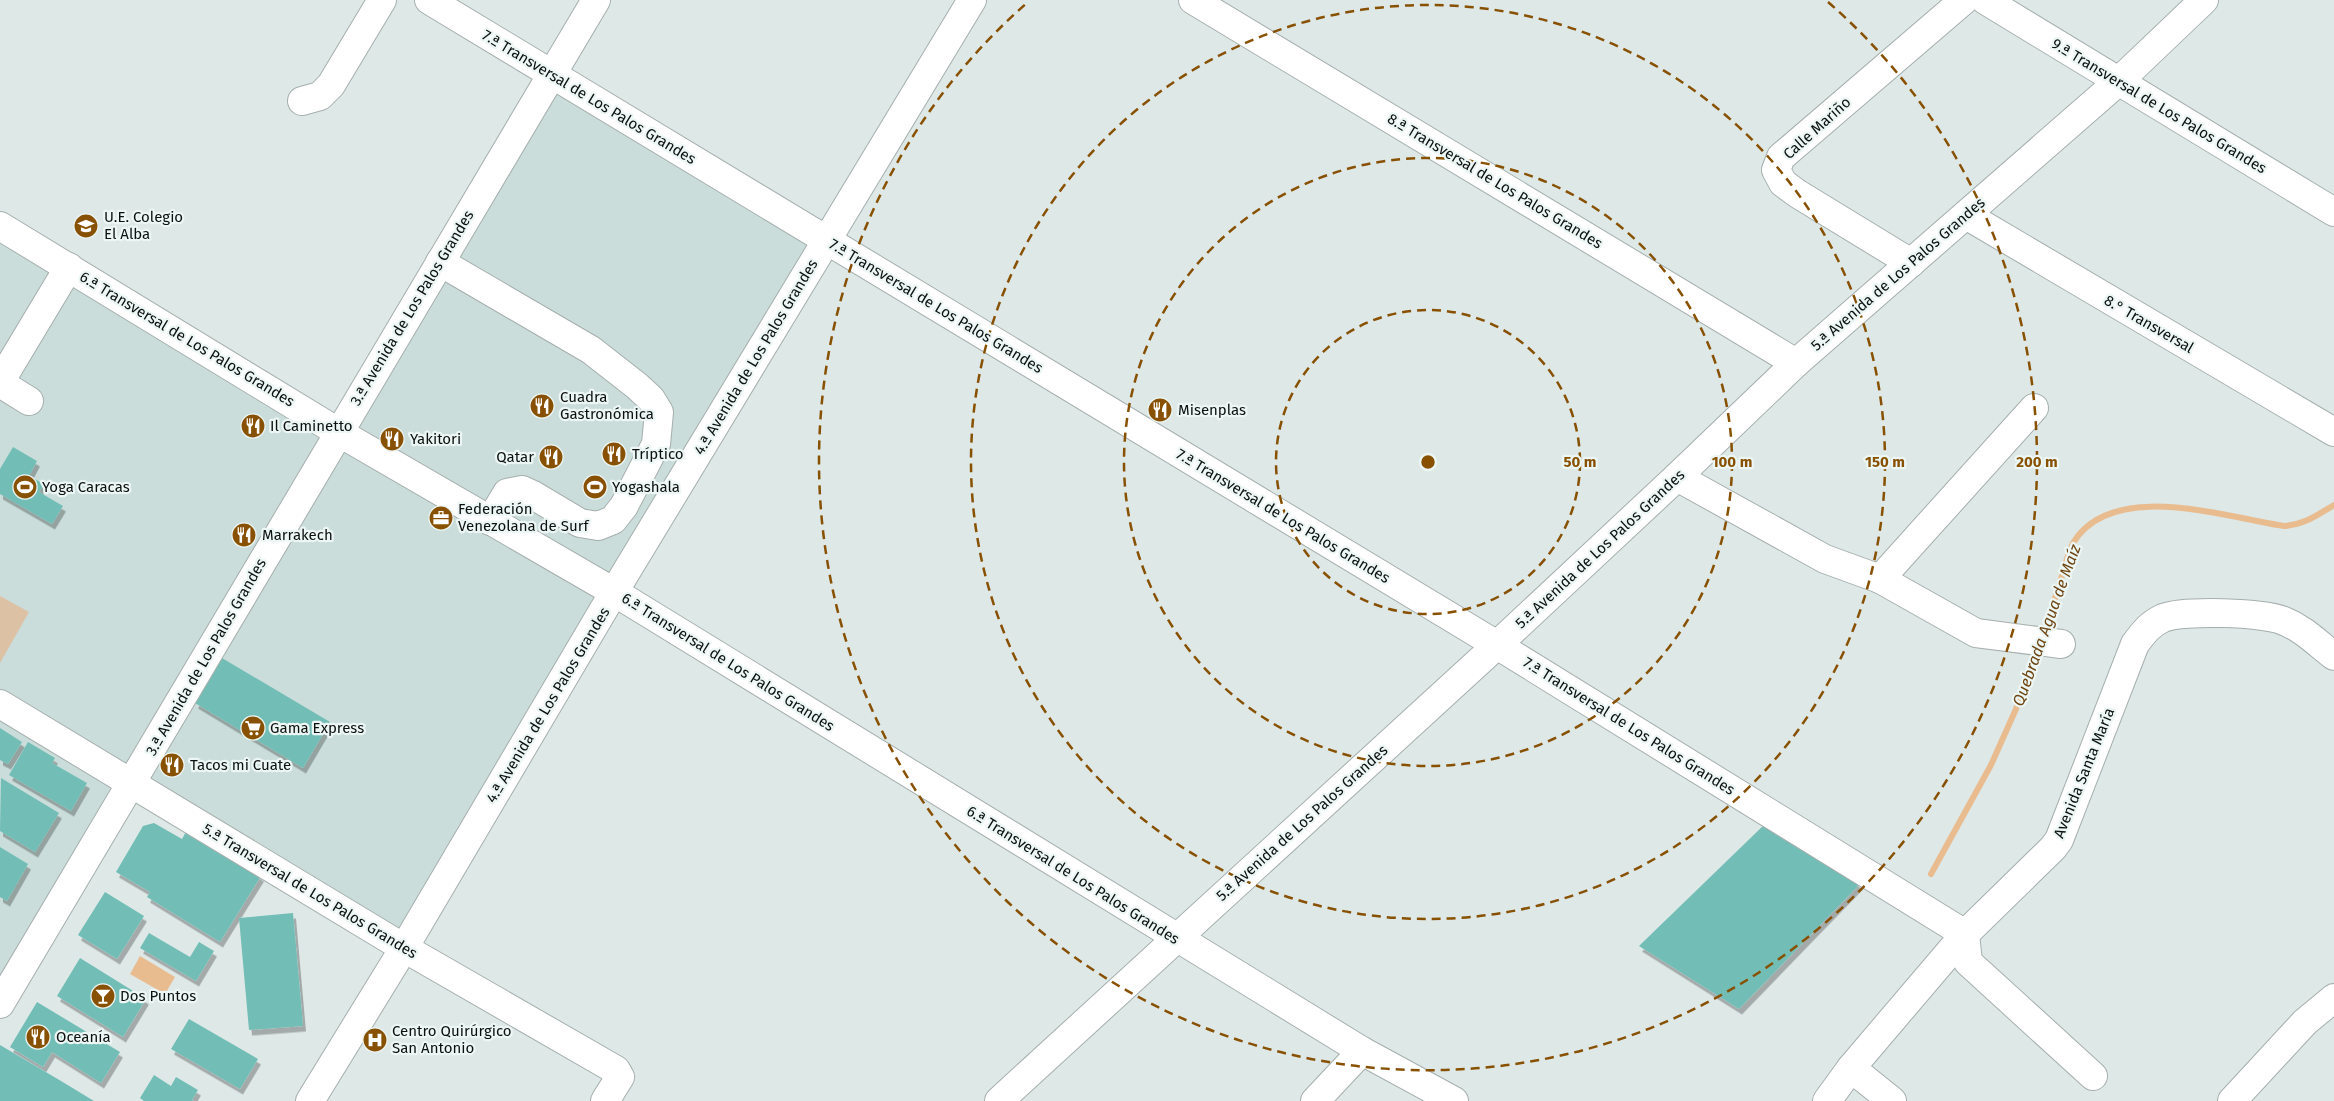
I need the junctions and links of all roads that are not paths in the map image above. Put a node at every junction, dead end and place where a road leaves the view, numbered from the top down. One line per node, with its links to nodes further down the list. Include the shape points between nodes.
1 (382, 0): 11 (street, via 331,85 320,96)
2 (429, 0): 9 (street, 7.ª Transversal de Los Palos Grandes)
3 (596, 0): 9 (street, 3.ª Avenida de Los Palos Grandes)
4 (972, 0): 15 (street, 4.ª Avenida de Los Palos Grandes)
5 (1193, 0): 19 (street, 8.ª Transversal de Los Palos Grandes)
6 (1964, 0): 17 (street, Calle Mariño, via 1781,157 1776,170 1783,183 1798,194)
7 (1985, 0): 10 (street, 9.ª Transversal de Los Palos Grandes)
8 (2204, 0): 10 (street, 5.ª Avenida de Los Palos Grandes)
9 (550, 74): 15 (street, 7.ª Transversal de Los Palos Grandes); 16 (street, 3.ª Avenida de Los Palos Grandes)
10 (2119, 81): 12 (street, 9.ª Transversal de Los Palos Grandes); 13 (street, 5.ª Avenida de Los Palos Grandes)
11 (302, 102)
12 (2334, 212)
13 (1966, 215): 17 (street, 5.ª Avenida de Los Palos Grandes); 24 (street, 8.° Transversal)
14 (0, 226): 18 (street, 6.ª Transversal de Los Palos Grandes)
15 (827, 240): 28 (street, 4.ª Avenida de Los Palos Grandes); 30 (street, 7.ª Transversal de Los Palos Grandes)
16 (440, 262): 23 (street, 3.ª Avenida de Los Palos Grandes); 26 (street, via 590,350 638,386 651,398 659,412 656,444 624,506 613,520 598,526 580,523 522,490 507,493)
17 (1911, 263): 19 (street, 5.ª Avenida de Los Palos Grandes)
18 (68, 267): 20 (street); 23 (street, 6.ª Transversal de Los Palos Grandes)
19 (1796, 363): 25 (street, 5.ª Avenida de Los Palos Grandes)
20 (0, 383): 21 (street)
21 (29, 401)
22 (2034, 408): 27 (street)
23 (338, 432): 26 (street, 6.ª Transversal de Los Palos Grandes); 33 (street, 3.ª Avenida de Los Palos Grandes)
24 (2334, 432)
25 (1677, 477): 27 (street, via 1825,559); 30 (street, 5.ª Avenida de Los Palos Grandes)
26 (490, 521): 28 (street, 6.ª Transversal de Los Palos Grandes)
27 (1880, 579): 29 (street, via 1976,633)
28 (614, 592): 35 (street, 6.ª Transversal de Los Palos Grandes); 36 (street, 4.ª Avenida de Los Palos Grandes)
29 (2061, 644)
30 (1497, 645): 34 (street, 7.ª Transversal de Los Palos Grandes); 35 (street, 5.ª Avenida de Los Palos Grandes)
31 (2334, 656): 34 (street, Avenida Santa María, via 2304,630 2259,614 2182,613 2147,627 2132,650 2059,840)
32 (0, 704): 33 (street, 5.ª Transversal de Los Palos Grandes)
33 (132, 783): 36 (street, 5.ª Transversal de Los Palos Grandes); 38 (street, 3.ª Avenida de Los Palos Grandes)
34 (1965, 934): 40 (street, Avenida Santa María); 41 (street, via 1968,962)
35 (1176, 938): 39 (street, 6.ª Transversal de Los Palos Grandes); 44 (street, 5.ª Avenida de Los Palos Grandes)
36 (404, 948): 42 (street, 4.ª Avenida de Los Palos Grandes); 43 (street, 5.ª Transversal de Los Palos Grandes, via 616,1070 620,1077)
37 (2334, 998): 49 (street, via 2304,1022)
38 (0, 1004)
39 (1362, 1051): 45 (street); 46 (street, 6.ª Transversal de Los Palos Grandes)
40 (1851, 1068): 47 (street, Avenida Santa María); 48 (street)
41 (2094, 1076)
42 (310, 1101)
43 (605, 1101)
44 (999, 1101)
45 (1315, 1101)
46 (1454, 1101)
47 (1827, 1101)
48 (1892, 1101)
49 (2232, 1101)

